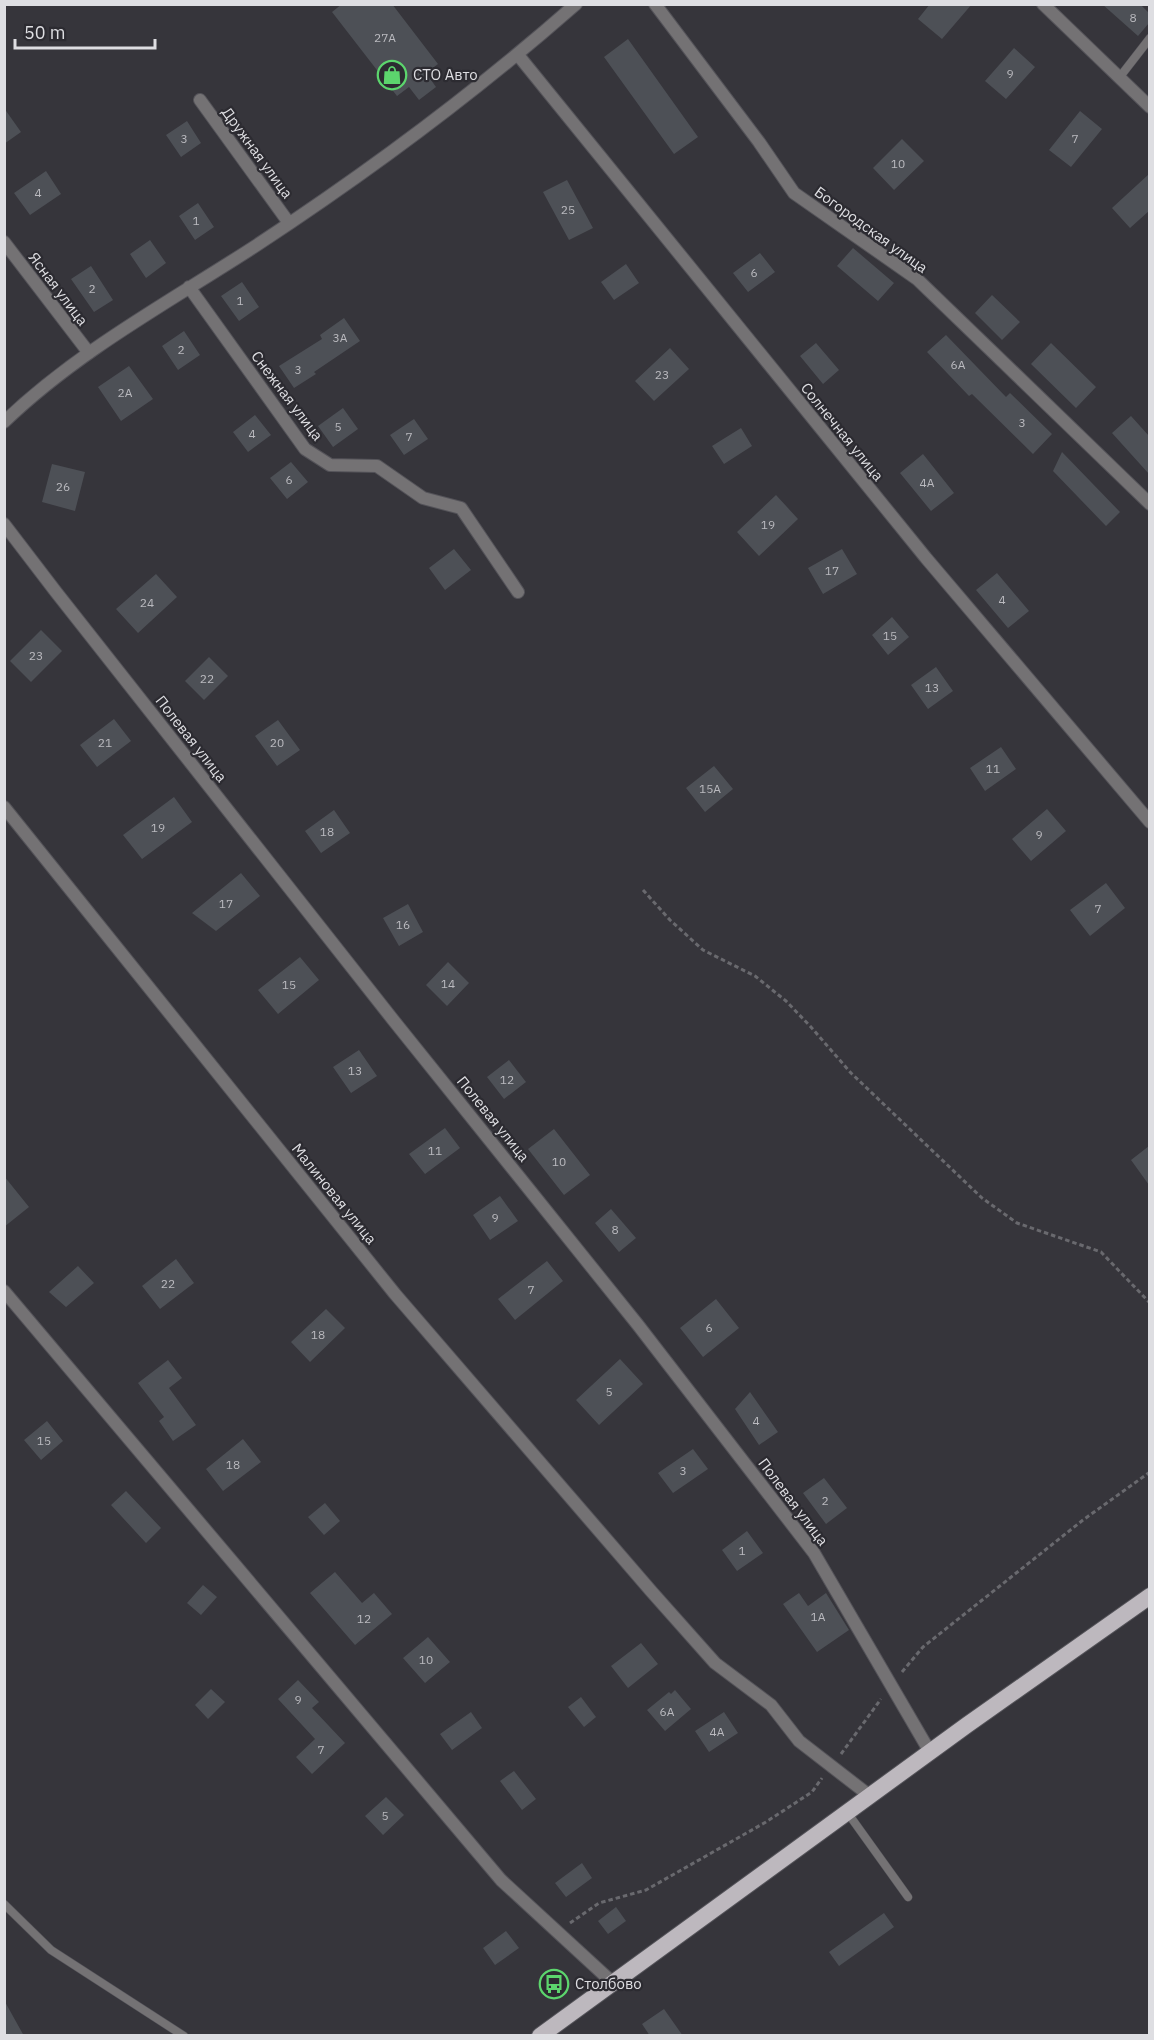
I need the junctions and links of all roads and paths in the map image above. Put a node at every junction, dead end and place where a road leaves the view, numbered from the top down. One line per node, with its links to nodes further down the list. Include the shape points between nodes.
1 (576, 4): 5 (street)
2 (655, 4): 14 (street, Богородская улица, via 794,193 917,279)
3 (1043, 4): 6 (street)
4 (1149, 38): 6 (lane)
5 (518, 55): 9 (street); 18 (street, Солнечная улица, via 926,558)
6 (1119, 78): 8 (street)
7 (200, 100): 9 (street, Дружная улица)
8 (1149, 107)
9 (289, 223): 11 (street)
10 (4, 242): 12 (street, Ясная улица)
11 (189, 287): 12 (street); 16 (street, Снежная улица, via 305,449 330,465 377,466 423,498 461,508)
12 (88, 353): 13 (street)
13 (4, 422)
14 (1149, 504)
15 (4, 524): 24 (street, Полевая улица, via 814,1553)
16 (518, 592)
17 (4, 807): 26 (street, Малиновая улица, via 395,1294 651,1591 715,1662 771,1705 800,1741)
18 (1149, 822)
19 (643, 890): 21 (path, via 703,950 755,976 786,1001 851,1073 982,1198 1017,1223 1101,1252)
20 (4, 1291): 31 (street, via 501,1880)
21 (1149, 1303)
22 (1149, 1472): 24 (path, via 923,1647)
23 (1149, 1596): 25 (highway)
24 (891, 1685): 25 (street, Полевая улица); 26 (path)
25 (930, 1752): 27 (highway)
26 (832, 1766): 27 (street, Малиновая улица); 31 (path, via 812,1792 766,1822 646,1890 598,1903)
27 (870, 1796): 28 (highway)
28 (847, 1812): 29 (lane); 32 (highway)
29 (908, 1898)
30 (4, 1904): 33 (lane, via 51,1950)
31 (555, 1930): 32 (street)
32 (613, 1983): 34 (highway)
33 (183, 2036)
34 (540, 2036)

